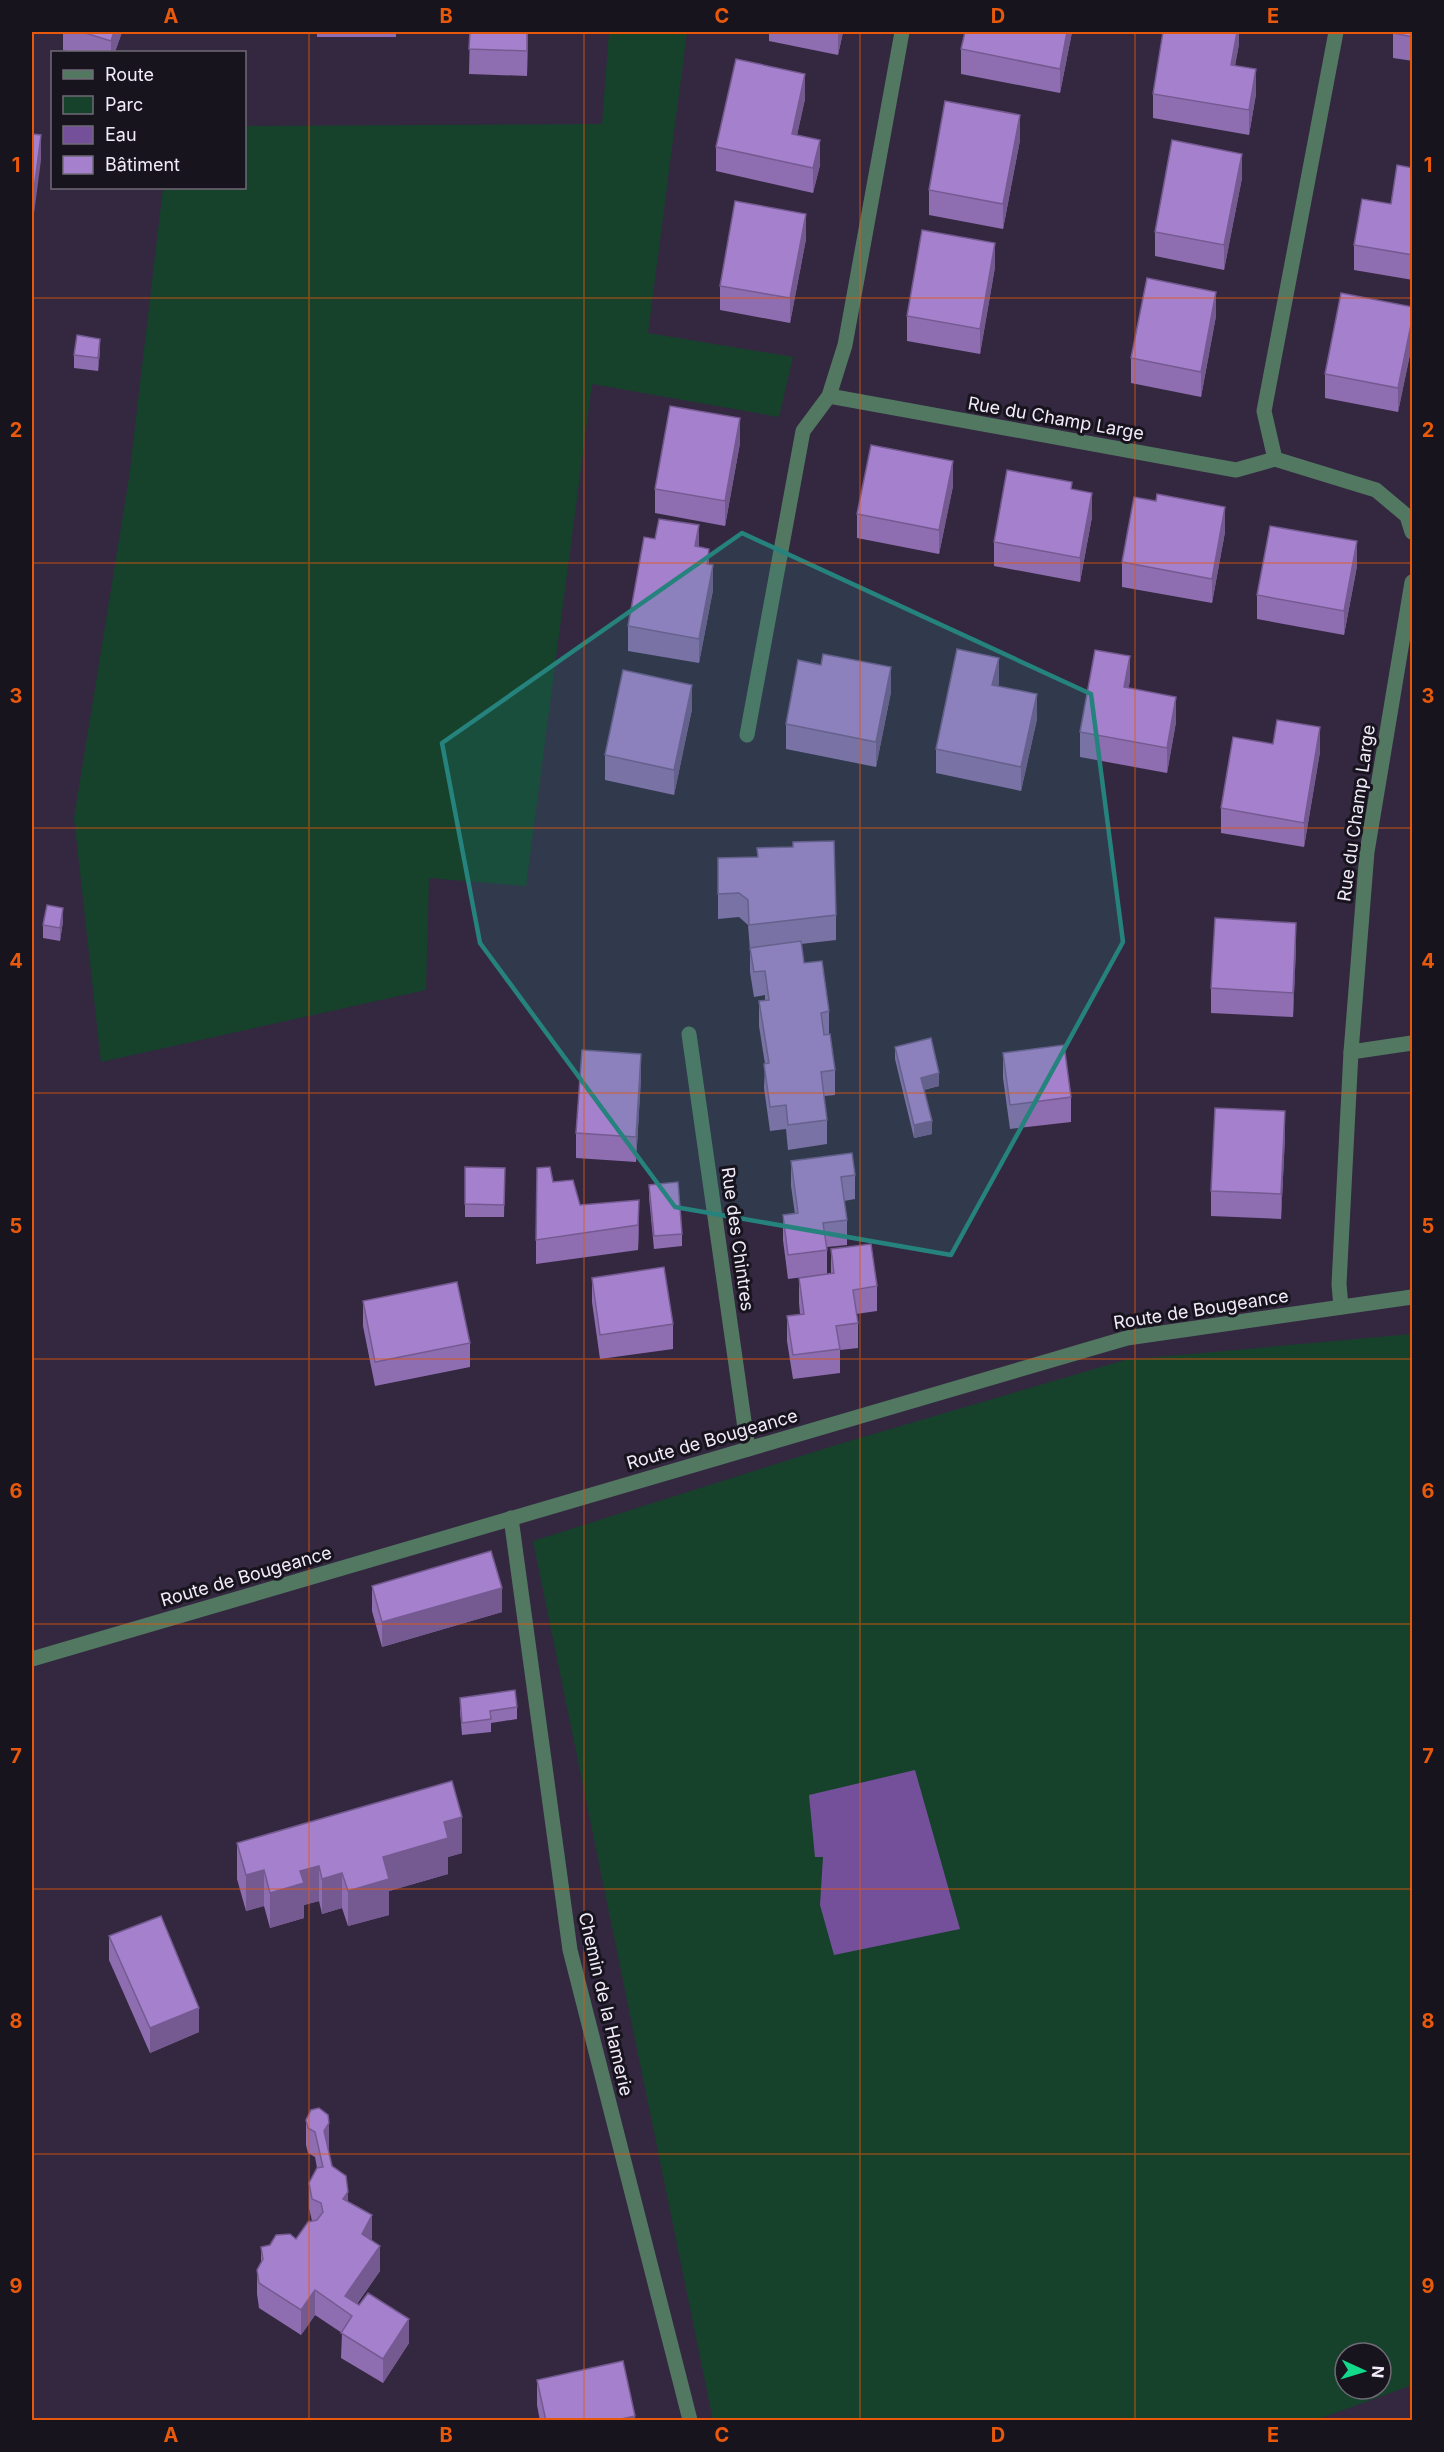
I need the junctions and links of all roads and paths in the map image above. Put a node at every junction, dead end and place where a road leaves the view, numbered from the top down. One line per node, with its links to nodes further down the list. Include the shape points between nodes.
1 (902, 32): 3 (street, via 845,345)
2 (1336, 32): 4 (street, via 1264,411)
3 (829, 396): 4 (street, Rue du Champ Large, via 1236,470); 7 (street, via 803,431)
4 (1275, 459): 5 (street, via 1376,490 1407,516)
5 (1413, 532)
6 (1413, 582): 10 (street, Rue du Champ Large, via 1367,852)
7 (747, 735)
8 (689, 1034): 13 (street, Rue des Chintres)
9 (1413, 1043): 10 (street)
10 (1351, 1052): 12 (street, Rue du Champ Large)
11 (1413, 1297): 12 (street, Route de Bougeance)
12 (1341, 1307): 13 (street, Route de Bougeance, via 1127,1338)
13 (748, 1449): 14 (street, Route de Bougeance)
14 (511, 1518): 15 (street, Route de Bougeance); 16 (street, Chemin de la Hamerie, via 570,1950)
15 (32, 1659)
16 (690, 2421)

